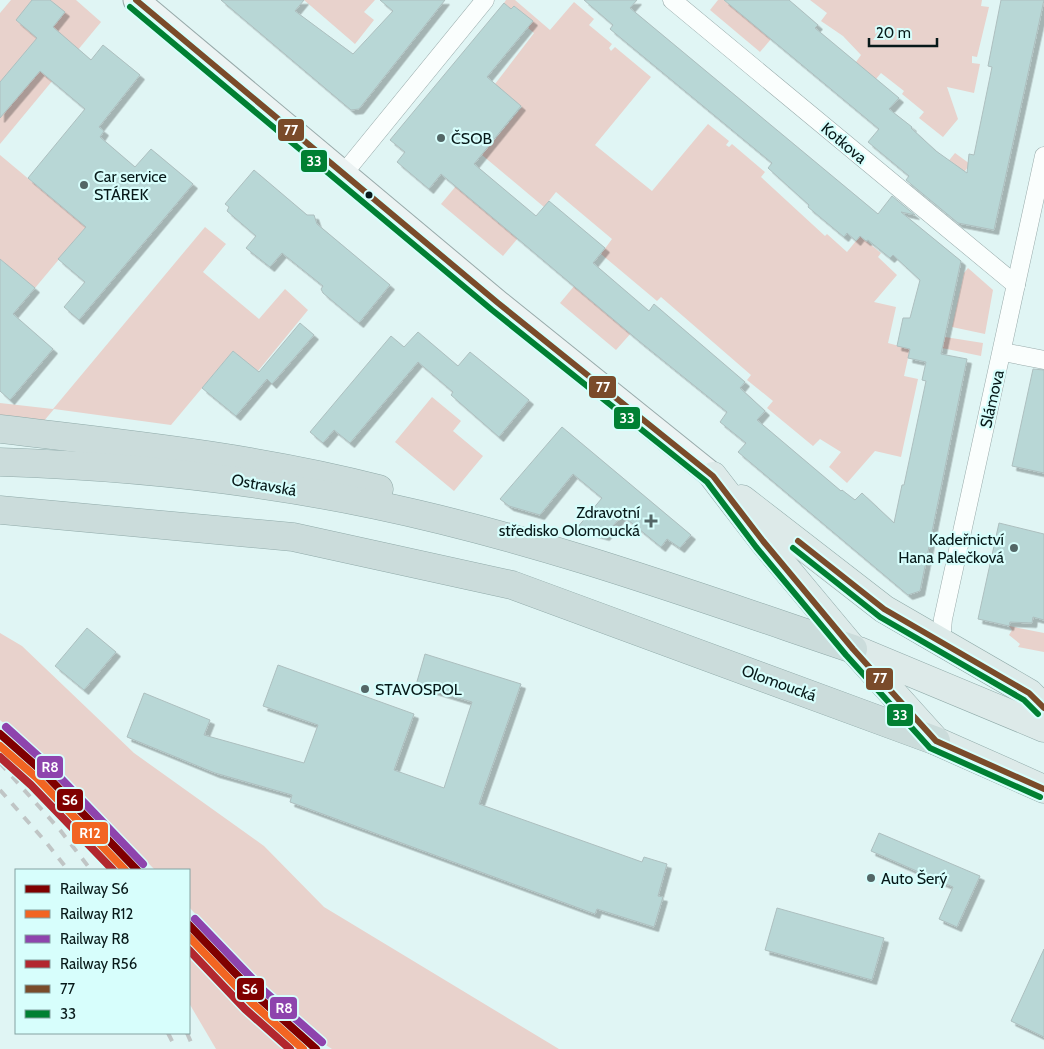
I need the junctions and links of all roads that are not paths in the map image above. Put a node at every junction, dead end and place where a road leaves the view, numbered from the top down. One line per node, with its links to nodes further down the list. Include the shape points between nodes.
1 (136, 0): 5 (main road)
2 (485, 0): 5 (street)
3 (672, 0): 6 (street, Kotkova)
4 (1044, 156): 6 (street, Slámova)
5 (344, 173): 11 (main road, via 498,303)
6 (1016, 285): 7 (street, Slámova)
7 (1003, 352): 8 (street); 14 (street, Slámova)
8 (1044, 360)
9 (0, 428): 13 (highway, via 186,452 339,479 424,500)
10 (0, 462): 13 (highway, Ostravská, via 75,464 204,475 376,505)
11 (713, 476): 14 (main road, via 884,609); 15 (main road)
12 (0, 510): 18 (highway, Olomoucká, via 292,537 512,585)
13 (523, 542): 15 (highway, via 591,560)
14 (940, 641): 16 (main road, via 1029,693)
15 (853, 649): 17 (main road); 18 (main road)
16 (1044, 708)
17 (1044, 728)
18 (936, 741): 19 (main road, Olomoucká)
19 (1044, 789)

